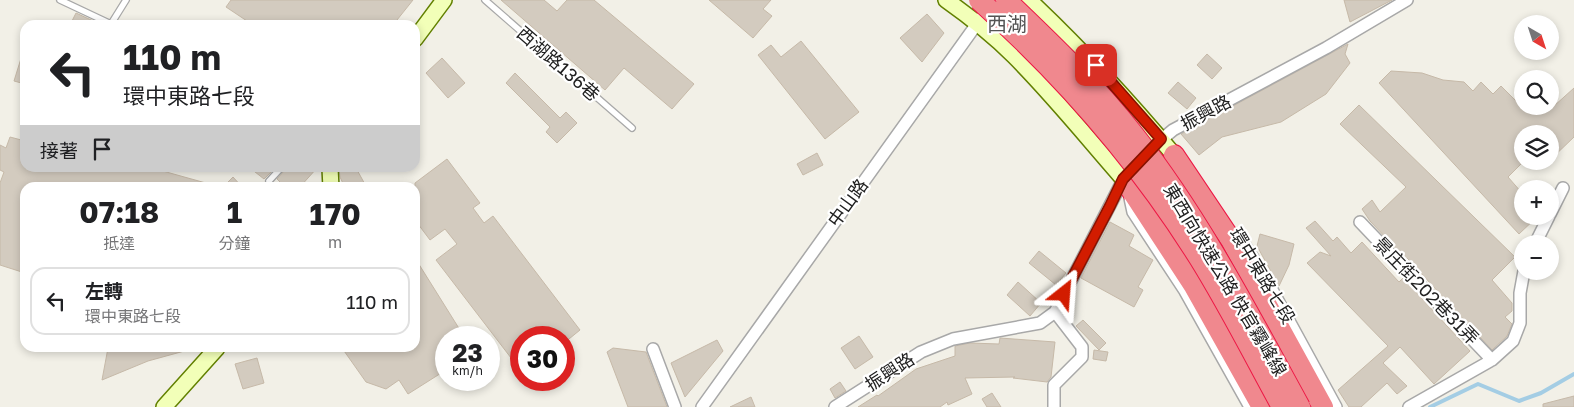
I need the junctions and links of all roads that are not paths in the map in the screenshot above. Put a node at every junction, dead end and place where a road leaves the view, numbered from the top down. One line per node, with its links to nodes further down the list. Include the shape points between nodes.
1 (60, 0): 12 (lane)
2 (126, 0): 13 (lane)
3 (444, 0): 15 (street)
4 (485, 0): 16 (lane, 西湖路136巷)
5 (946, 0): 14 (street)
6 (965, 0): 14 (street)
7 (979, 0): 38 (highway, 東西向快速公路 快官霧峰線, bridge, via 1077,95 1169,212 1199,258)
8 (994, 0): 14 (street, 中山路)
9 (1006, 0): 39 (highway, 東西向快速公路 快官霧峰線, bridge, via 1060,53 1134,135 1212,250)
10 (1029, 0): 17 (street, 環中東路七段, via 1096,65)
11 (1407, 0): 17 (street, 振興路)
12 (102, 20)
13 (115, 20)
14 (977, 22): 20 (street, via 1049,92); 32 (street, 中山路)
15 (420, 32)
16 (632, 128)
17 (1161, 139): 18 (street, 環中東路七段); 20 (street, 振興路)
18 (1174, 155): 40 (street, 環中東路七段, via 1190,202); 41 (highway, via 1231,240); 42 (street, 環中東路七段, via 1199,177 1264,275)
19 (277, 172): 21 (lane)
20 (1124, 180): 26 (street, 振興路); 35 (street, via 1134,212 1185,291); 36 (highway, via 1187,274); 37 (street, via 1141,186 1194,259)
21 (269, 181)
22 (1563, 188): 23 (street)
23 (1559, 196)
24 (1360, 222): 29 (street, 景庄街202巷31弄)
25 (1522, 280): 29 (street, via 1520,324 1513,341)
26 (1055, 312): 33 (street, 振興路, via 1040,323 953,340 921,352); 34 (street, via 1082,347 1082,357 1054,385)
27 (653, 349): 31 (street)
28 (213, 352): 30 (street)
29 (1492, 360): 43 (street)
30 (164, 407)
31 (675, 407)
32 (702, 407)
33 (834, 407)
34 (1054, 407)
35 (1250, 407)
36 (1262, 407)
37 (1277, 407)
38 (1282, 407)
39 (1300, 407)
40 (1307, 407)
41 (1323, 407)
42 (1336, 407)
43 (1409, 407)

